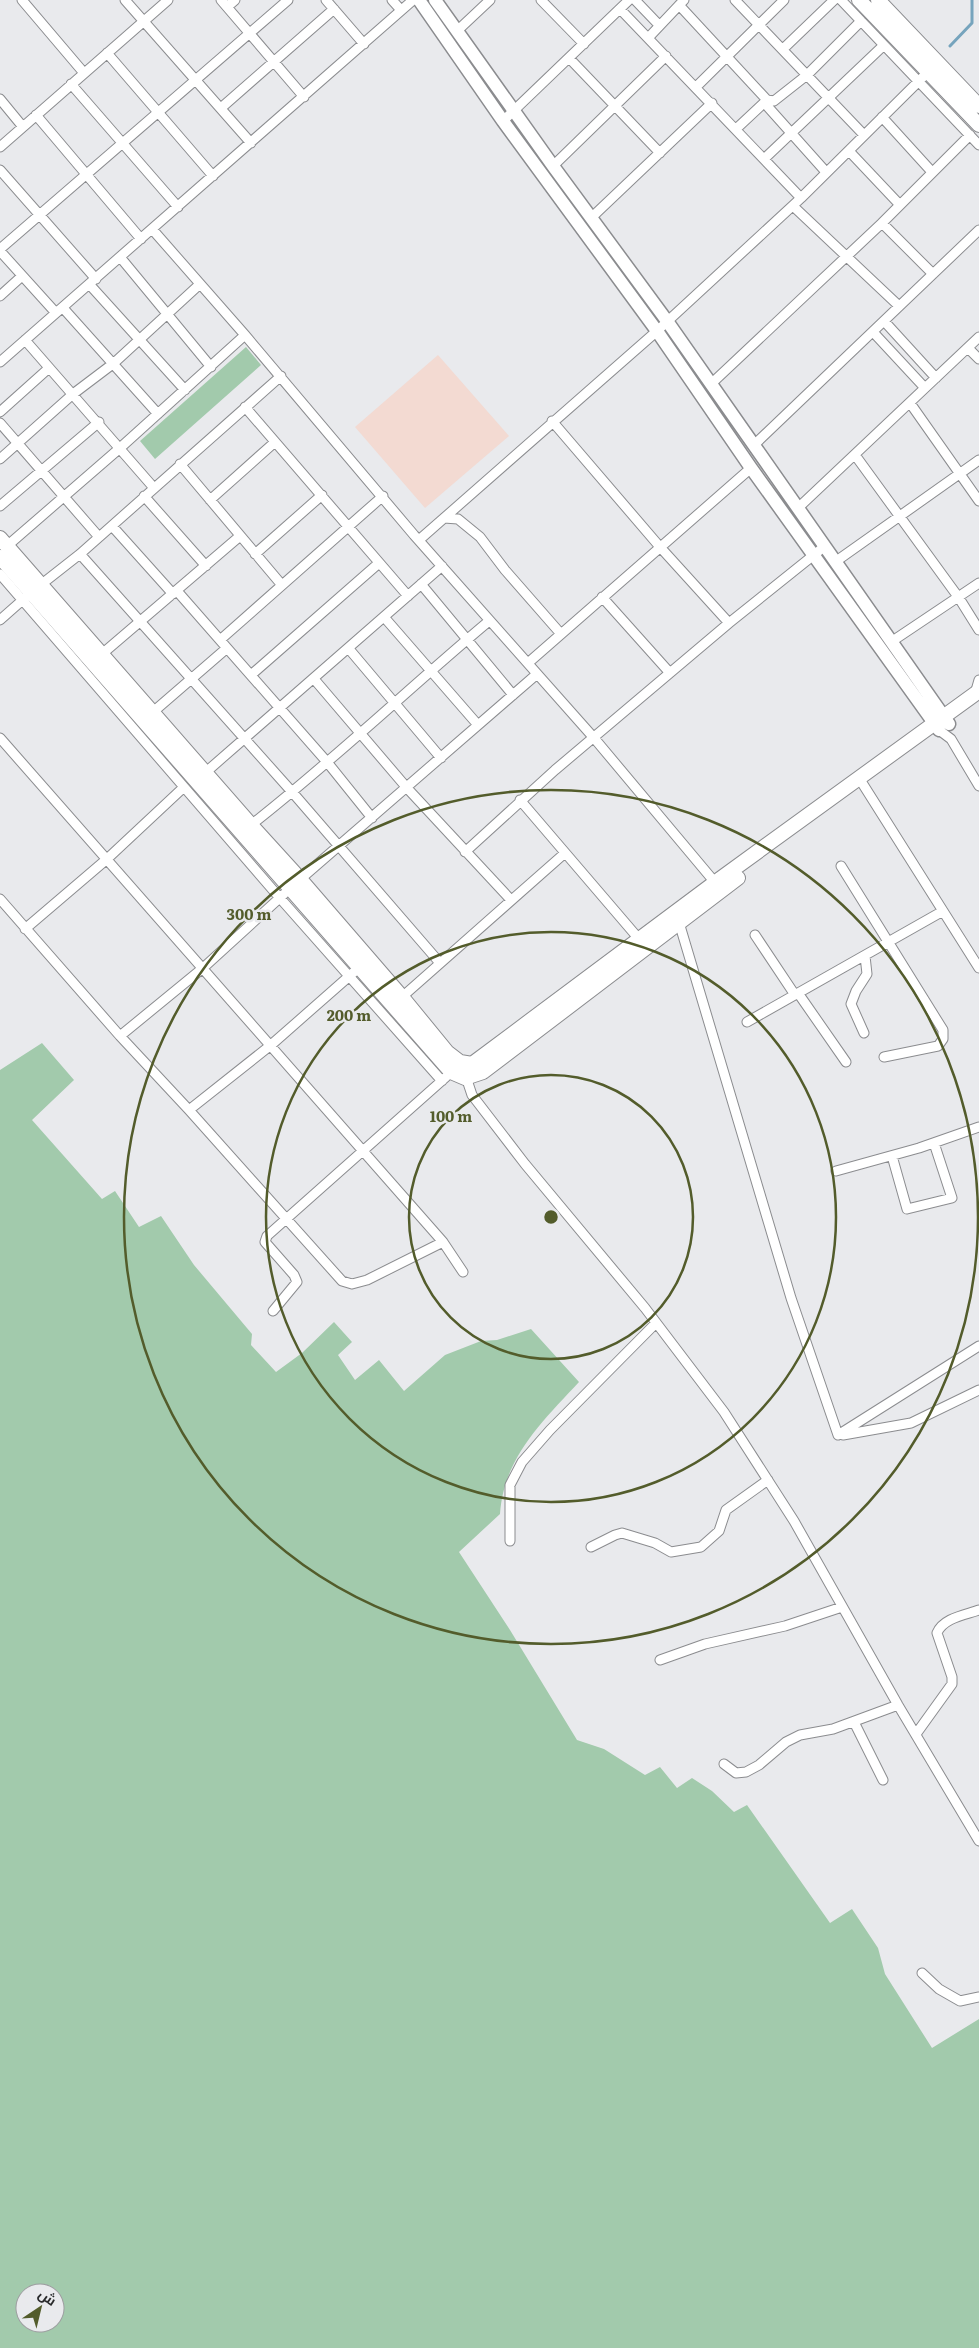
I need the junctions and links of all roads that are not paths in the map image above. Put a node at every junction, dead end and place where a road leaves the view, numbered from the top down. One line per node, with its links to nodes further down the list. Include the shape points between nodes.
1 (22, 0): 43 (street)
2 (125, 0): 27 (street)
3 (168, 0): 27 (street)
4 (235, 0): 22 (street)
5 (288, 0): 31 (street)
6 (326, 0): 23 (street)
7 (392, 0): 25 (street)
8 (413, 0): 25 (street)
9 (419, 0): 60 (main road)
10 (435, 0): 30 (main road)
11 (490, 0): 30 (street)
12 (541, 0): 34 (street)
13 (629, 0): 24 (street)
14 (635, 0): 28 (street)
15 (734, 0): 29 (street)
16 (784, 0): 29 (street)
17 (834, 0): 36 (street)
18 (841, 0): 26 (street)
19 (860, 0): 42 (main road)
20 (878, 0): 42 (main road)
21 (682, 2): 28 (street); 39 (street)
22 (224, 4): 31 (street)
23 (334, 9): 33 (street); 41 (street)
24 (620, 9): 32 (street); 34 (street)
25 (401, 10): 33 (street)
26 (861, 21): 35 (street); 44 (street)
27 (144, 22): 37 (street); 45 (street)
28 (659, 25): 32 (street)
29 (759, 25): 36 (street); 39 (street)
30 (457, 31): 57 (main road)
31 (249, 33): 41 (street); 45 (street)
32 (649, 37): 38 (street)
33 (364, 44): 48 (street)
34 (584, 44): 40 (street)
35 (884, 45): 42 (street); 49 (street)
36 (783, 49): 44 (street)
37 (107, 53): 43 (street); 56 (street)
38 (666, 56): 47 (street); 53 (street)
39 (728, 56): 47 (street); 51 (street)
40 (569, 58): 53 (street); 57 (street)
41 (273, 62): 48 (street); 55 (street)
42 (928, 72): 54 (main road); 59 (street); 63 (main road)
43 (84, 73): 46 (street)
44 (807, 75): 49 (street); 51 (street, via 774,101)
45 (196, 80): 55 (street); 56 (street)
46 (71, 84): 58 (street); 66 (street)
47 (696, 87): 52 (street)
48 (304, 97): 67 (street)
49 (829, 97): 64 (street); 65 (street)
50 (0, 99): 61 (street)
51 (767, 100): 62 (street); 64 (street, via 768,107)
52 (712, 103): 62 (street); 71 (street)
53 (614, 106): 71 (street); 73 (street)
54 (979, 106)
55 (221, 108): 67 (street)
56 (158, 112): 66 (street); 78 (street)
57 (514, 112): 60 (street); 73 (main road)
58 (36, 115): 61 (street); 77 (street)
59 (882, 117): 65 (street); 76 (street)
60 (503, 121): 102 (main road)
61 (23, 127): 69 (street)
62 (736, 129): 72 (street)
63 (974, 130): 68 (street); 76 (street)
64 (792, 132): 72 (street); 75 (street)
65 (864, 135): 70 (street)
66 (122, 143): 77 (street); 82 (street)
67 (251, 143): 78 (street)
68 (979, 145)
69 (0, 147)
70 (848, 151): 75 (street); 80 (street)
71 (660, 153): 84 (street)
72 (764, 158): 79 (street)
73 (553, 166): 84 (main road)
74 (0, 170): 83 (street)
75 (826, 172): 79 (street)
76 (932, 172): 80 (street)
77 (87, 174): 83 (street); 88 (street)
78 (213, 176): 82 (street)
79 (801, 198): 81 (street)
80 (900, 204): 85 (street)
81 (793, 206): 90 (street); 100 (street)
82 (178, 207): 86 (street)
83 (40, 216): 89 (street); 94 (street)
84 (591, 218): 100 (main road)
85 (882, 223): 90 (street); 92 (street)
86 (152, 229): 88 (street); 95 (street)
87 (979, 230): 92 (street)
88 (142, 239): 91 (street)
89 (0, 250): 93 (street)
90 (845, 256): 97 (street); 116 (street)
91 (120, 257): 94 (street); 99 (street)
92 (933, 274): 97 (street)
93 (22, 276): 96 (street); 98 (street)
94 (92, 281): 98 (street); 106 (street)
95 (200, 284): 99 (street); 104 (street)
96 (0, 296)
97 (899, 306): 101 (street)
98 (59, 311): 107 (street); 111 (street)
99 (167, 314): 106 (street); 112 (street)
100 (667, 321): 102 (street); 116 (main road)
101 (884, 321): 103 (street); 115 (street)
102 (657, 331): 124 (street); 135 (main road)
103 (872, 332): 117 (street); 129 (street)
104 (245, 335): 112 (street); 114 (street)
105 (979, 337): 108 (street)
106 (140, 339): 111 (street); 118 (street)
107 (25, 340): 110 (street); 113 (street)
108 (968, 348): 109 (street); 115 (street)
109 (979, 359)
110 (0, 362)
111 (114, 363): 119 (street); 123 (street)
112 (211, 367): 118 (street)
113 (49, 368): 119 (street); 122 (street)
114 (281, 376): 121 (street); 141 (street)
115 (936, 378): 117 (street)
116 (711, 384): 129 (main road)
117 (925, 388): 120 (street)
118 (185, 390): 123 (street)
119 (73, 394): 125 (street); 128 (street)
120 (910, 403): 131 (street); 137 (street)
121 (245, 407): 127 (street); 134 (street)
122 (0, 412)
123 (158, 414): 130 (street)
124 (552, 421): 148 (street); 156 (street)
125 (99, 422): 130 (street); 136 (street)
126 (0, 423): 128 (street)
127 (275, 442): 139 (street); 143 (street)
128 (18, 443): 132 (street); 136 (street)
129 (754, 445): 146 (main road)
130 (120, 448): 138 (street); 142 (street)
131 (855, 455): 146 (street); 147 (street)
132 (0, 459)
133 (979, 460): 137 (street)
134 (180, 464): 138 (street); 143 (street)
135 (751, 468): 156 (street); 159 (main road)
136 (41, 470): 142 (street); 145 (street)
137 (959, 473): 144 (street); 147 (street)
138 (154, 488): 140 (street)
139 (322, 495): 149 (street); 158 (street)
140 (144, 496): 150 (street); 162 (street)
141 (383, 496): 149 (street); 153 (street)
142 (65, 497): 152 (street); 155 (street)
143 (210, 500): 151 (street)
144 (979, 501)
145 (0, 506)
146 (798, 508): 154 (main road)
147 (899, 516): 160 (street); 172 (street)
148 (444, 518): 153 (street); 179 (street, via 458,520 480,537)
149 (348, 525): 161 (street); 166 (street)
150 (112, 526): 152 (street); 169 (street)
151 (240, 536): 158 (street); 162 (street)
152 (99, 537): 157 (street)
153 (419, 540): 163 (street)
154 (825, 546): 159 (street); 160 (main road)
155 (2, 547): 168 (main road)
156 (660, 547): 171 (street); 177 (street)
157 (80, 554): 168 (street); 176 (street)
158 (255, 554): 166 (street)
159 (813, 555): 177 (street); 199 (main road)
160 (835, 562): 182 (main road)
161 (379, 563): 170 (street); 190 (street)
162 (206, 566): 169 (street)
163 (442, 566): 167 (street); 175 (street)
164 (0, 574): 168 (street)
165 (979, 583): 172 (street)
166 (281, 584): 180 (street)
167 (421, 584): 170 (street); 181 (street)
168 (31, 592): 174 (street); 185 (main road); 210 (street); 223 (main road)
169 (175, 592): 176 (street); 180 (street)
170 (408, 596): 173 (street)
171 (602, 598): 179 (street); 188 (street)
172 (959, 598): 178 (street); 182 (street)
173 (384, 617): 184 (street); 187 (street)
174 (0, 620)
175 (489, 621): 181 (street); 186 (street)
176 (141, 622): 185 (street); 191 (street)
177 (729, 623): 188 (street)
178 (979, 630)
179 (561, 634): 186 (street)
180 (220, 640): 183 (street)
181 (466, 640): 187 (street); 194 (street)
182 (891, 642): 199 (main road)
183 (227, 648): 190 (street); 191 (street)
184 (349, 649): 192 (street); 196 (street)
185 (102, 654): 198 (main road)
186 (528, 663): 189 (street)
187 (430, 670): 196 (street); 200 (street)
188 (670, 673): 204 (street)
189 (538, 674): 194 (street); 204 (street)
190 (251, 675): 197 (street)
191 (191, 679): 198 (street); 203 (street)
192 (314, 680): 197 (street); 201 (street)
193 (979, 680): 195 (street)
194 (513, 694): 200 (street)
195 (978, 696): 199 (main road)
196 (394, 701): 201 (street); 205 (street)
197 (280, 708): 203 (street); 206 (street)
198 (153, 712): 207 (main road)
199 (941, 724): 208 (main road); 209 (street)
200 (478, 725): 205 (street)
201 (359, 732): 206 (street); 211 (street)
202 (0, 738): 219 (street)
203 (245, 738): 207 (street); 212 (street)
204 (594, 738): 213 (street); 222 (street)
205 (441, 758): 211 (street)
206 (327, 762): 212 (street); 214 (street)
207 (206, 772): 215 (main road)
208 (862, 781): 222 (main road); 226 (street)
209 (979, 786)
210 (184, 787): 219 (street); 223 (street)
211 (407, 788): 214 (street); 217 (street)
212 (293, 792): 215 (street); 216 (street)
213 (520, 800): 217 (street); 218 (street)
214 (372, 818): 216 (street)
215 (251, 825): 221 (main road)
216 (338, 848): 221 (street); 233 (street)
217 (465, 852): 225 (street)
218 (565, 853): 225 (street); 230 (street)
219 (107, 859): 228 (street); 234 (street)
220 (840, 866): 231 (street)
221 (300, 879): 223 (street); 238 (main road)
222 (718, 886): 227 (main road)
223 (285, 893): 234 (street); 236 (main road)
224 (0, 899): 228 (street)
225 (511, 900): 233 (street)
226 (943, 911): 231 (street); 235 (street)
227 (678, 917): 230 (main road); 245 (main road, via 483,1072); 259 (street, via 791,1298)
228 (25, 929): 241 (street)
229 (755, 935): 237 (street)
230 (639, 939): 245 (main road)
231 (888, 943): 232 (street); 243 (street, via 943,1030 943,1039 938,1046)
232 (865, 956): 237 (street); 240 (street, via 868,974 851,1004)
233 (440, 963): 238 (street)
234 (202, 968): 241 (street); 242 (street)
235 (979, 968)
236 (355, 972): 242 (street); 245 (main road)
237 (796, 994): 239 (street); 244 (street)
238 (402, 996): 245 (main road, via 447,1052)
239 (747, 1022)
240 (864, 1033)
241 (120, 1036): 246 (street)
242 (271, 1046): 246 (street); 249 (street)
243 (884, 1056)
244 (846, 1062)
245 (457, 1072): 249 (street); 256 (street, via 525,1164)
246 (189, 1110): 252 (street)
247 (979, 1128): 248 (street)
248 (934, 1143): 250 (street); 250 (street, via 952,1198 907,1209)
249 (363, 1151): 252 (street); 253 (street)
250 (892, 1156): 251 (street)
251 (836, 1171)
252 (285, 1219): 253 (street, via 342,1281 352,1284 367,1280); 255 (street, via 265,1242 297,1282)
253 (443, 1242): 254 (street)
254 (463, 1272)
255 (273, 1311)
256 (656, 1323): 260 (street, via 724,1412); 261 (street, via 522,1462 510,1485)
257 (979, 1346): 259 (street)
258 (979, 1390): 259 (street, via 912,1423)
259 (838, 1436)
260 (768, 1480): 262 (street, via 726,1510 719,1531 701,1547 671,1552 655,1543 622,1534); 263 (street)
261 (510, 1540)
262 (592, 1547)
263 (842, 1607): 265 (street, via 785,1626 704,1644); 266 (street)
264 (979, 1610): 268 (street, via 940,1626 937,1633 952,1684)
265 (660, 1660)
266 (898, 1705): 267 (street); 268 (street)
267 (854, 1722): 269 (street, via 800,1735 746,1772 736,1773); 270 (street)
268 (916, 1734): 271 (street)
269 (724, 1764)
270 (883, 1780)
271 (979, 1841)
272 (922, 1973): 273 (street, via 939,1989 960,2001)
273 (979, 1997)

